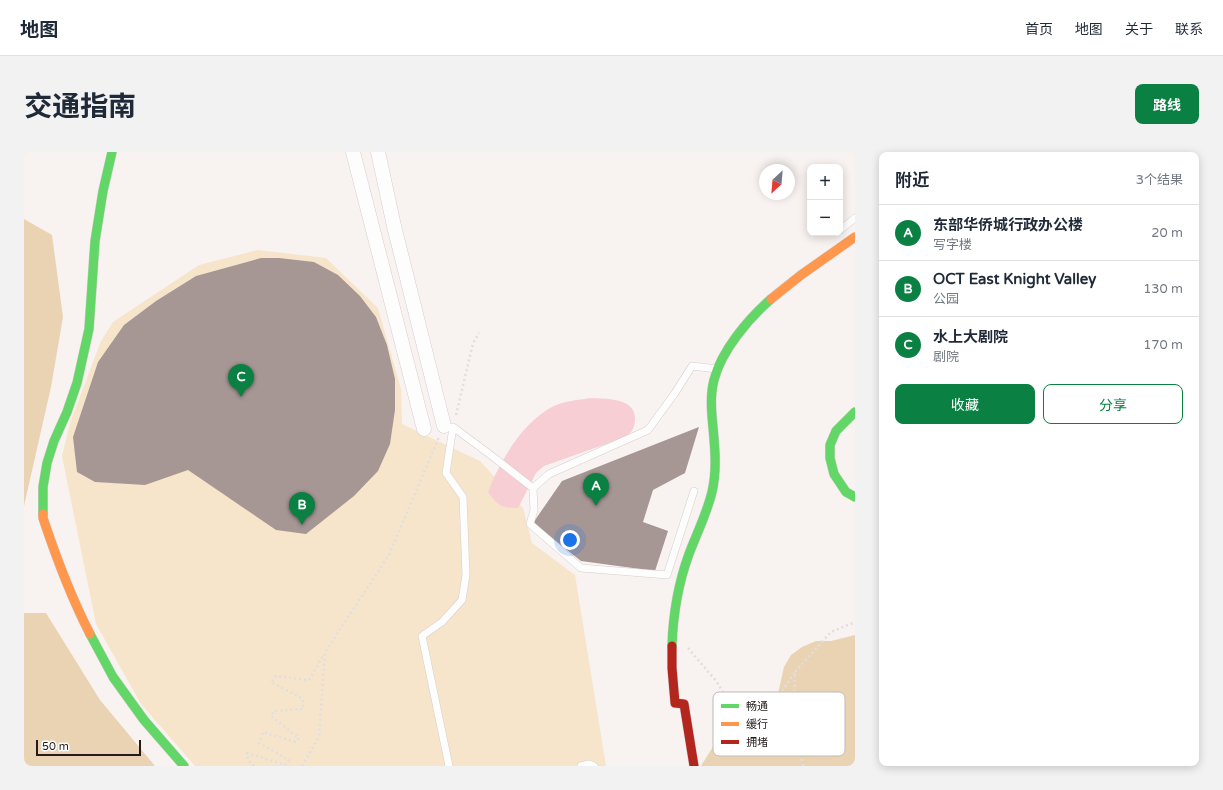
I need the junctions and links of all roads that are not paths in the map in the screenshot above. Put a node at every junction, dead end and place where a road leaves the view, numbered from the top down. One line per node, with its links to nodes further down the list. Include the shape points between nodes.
1 (112, 152): 14 (street, via 95,241 89,329 77,383 47,463 43,487 43,518 84,622 113,677 144,720)
2 (353, 152): 10 (street)
3 (378, 152): 9 (street, via 394,226)
4 (855, 218): 5 (lane)
5 (843, 228)
6 (855, 237): 7 (street, via 793,281 762,307 730,345)
7 (717, 369): 11 (lane, via 692,366 648,430 549,474); 18 (street, via 712,390 714,483 682,577 672,642 675,703 684,704)
8 (855, 412): 13 (street, via 836,431 830,445 834,474 846,492)
9 (448, 427): 11 (lane); 15 (lane, via 446,473 463,497 466,575 462,600 442,622 422,636)
10 (424, 429)
11 (534, 488): 12 (lane, via 534,510 530,524 581,568 667,575)
12 (694, 491)
13 (855, 498)
14 (184, 766)
15 (449, 766)
16 (581, 766): 17 (lane)
17 (594, 766)
18 (694, 766)

